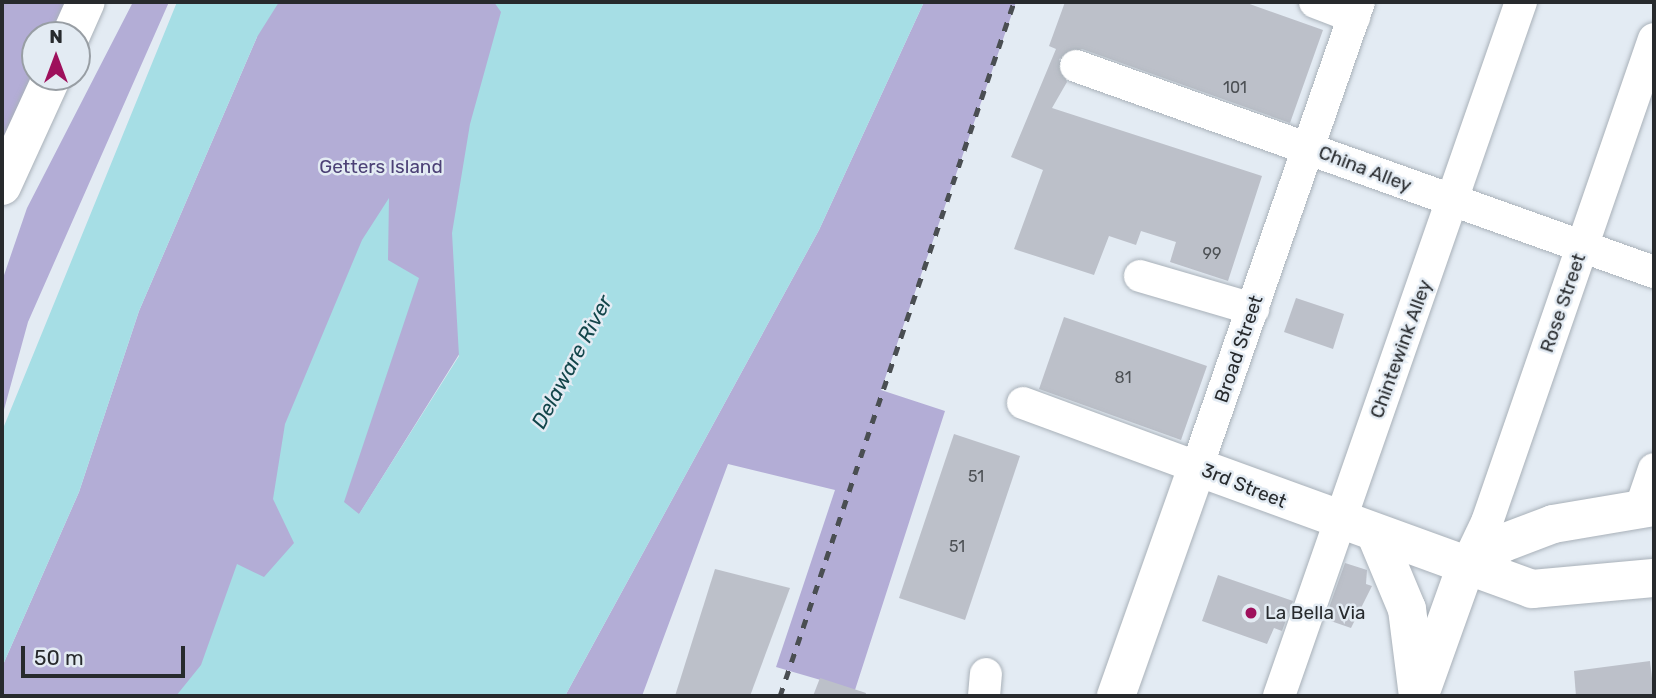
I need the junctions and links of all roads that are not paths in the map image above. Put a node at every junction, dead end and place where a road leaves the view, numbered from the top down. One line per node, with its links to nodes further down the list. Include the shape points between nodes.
1 (86, 2): 5 (main road)
2 (1315, 2): 4 (street)
3 (1521, 2): 11 (street, Chintewink Alley)
4 (1356, 10): 9 (street, Broad Street)
5 (77, 21)
6 (1654, 39): 12 (street, Rose Street)
7 (1076, 66): 9 (street, China Alley)
8 (46, 91): 10 (main road)
9 (1308, 148): 11 (street, China Alley); 15 (street, Broad Street)
10 (2, 186)
11 (1453, 202): 12 (street, China Alley); 20 (street, Chintewink Alley)
12 (1582, 247): 13 (street, China Alley); 22 (street, Rose Street, via 1487,522)
13 (1654, 272)
14 (1140, 276): 15 (street)
15 (1253, 309): 17 (street, Broad Street)
16 (1023, 402): 17 (street, 3rd Street)
17 (1197, 467): 20 (main road, 3rd Street); 24 (main road, Broad Street)
18 (1654, 469): 19 (street)
19 (1647, 507): 22 (main road, via 1553,524)
20 (1340, 522): 21 (main road, 3rd Street); 25 (street, Chintewink Alley)
21 (1376, 535): 22 (main road, 3rd Street); 26 (main road, via 1407,609)
22 (1466, 566): 23 (main road, 3rd Street, via 1543,591); 26 (main road)
23 (1654, 578)
24 (1116, 696)
25 (1279, 696)
26 (1419, 696)

